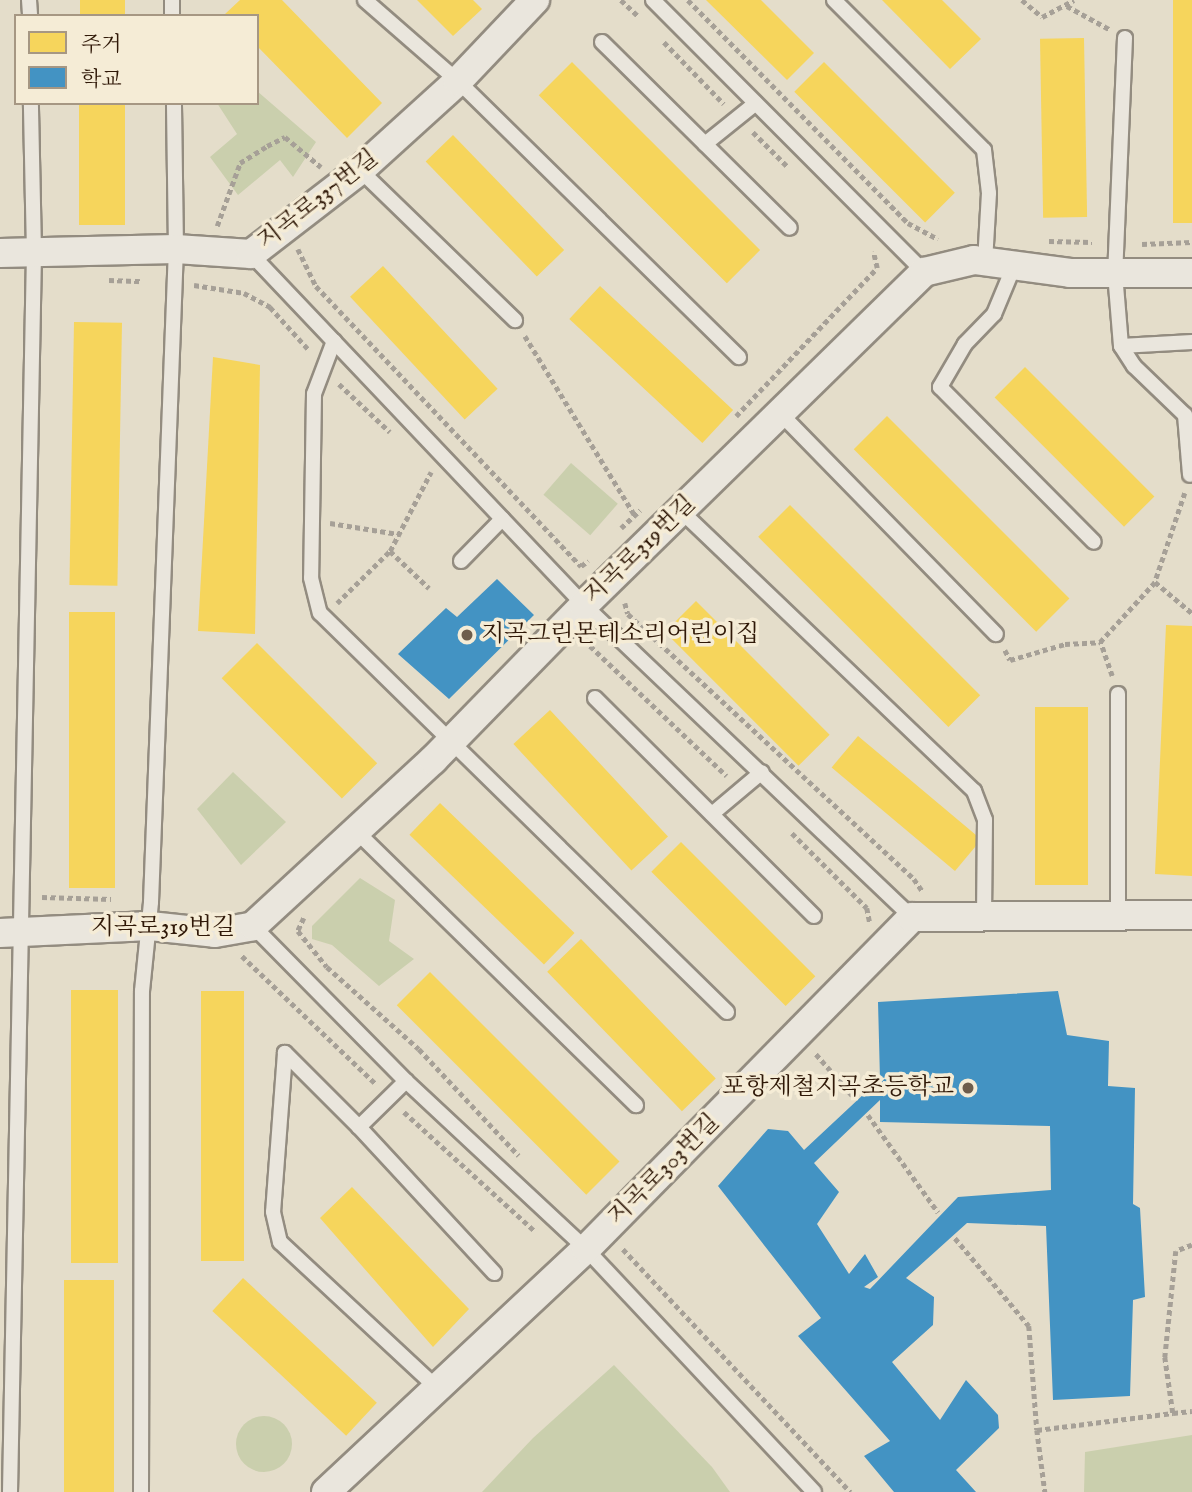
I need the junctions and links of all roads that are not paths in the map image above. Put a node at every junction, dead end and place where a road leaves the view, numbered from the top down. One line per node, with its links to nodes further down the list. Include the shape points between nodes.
1 (365, 0): 7 (lane)
2 (535, 0): 7 (street, 지곡로337번길)
3 (653, 0): 8 (lane)
4 (834, 0): 18 (lane, via 984,150 989,192)
5 (1125, 38): 21 (lane)
6 (602, 42): 11 (lane)
7 (458, 81): 12 (street, 지곡로337번길); 27 (lane)
8 (756, 103): 11 (lane); 20 (lane)
9 (31, 105): 15 (lane)
10 (174, 105): 14 (lane)
11 (705, 144): 13 (lane)
12 (360, 170): 17 (street, 지곡로337번길); 23 (lane)
13 (790, 228)
14 (176, 249): 15 (street, 지곡로337번길); 17 (street, 지곡로337번길); 47 (lane)
15 (34, 252): 16 (street, 지곡로337번길); 49 (lane)
16 (0, 253)
17 (251, 254): 24 (lane)
18 (985, 262): 19 (street); 20 (street)
19 (1014, 266): 21 (street); 32 (lane, via 994,314 965,344 940,387)
20 (924, 272): 28 (street, 지곡로319번길)
21 (1115, 273): 22 (street); 26 (lane)
22 (1192, 273)
23 (515, 320)
24 (334, 341): 31 (lane); 38 (lane, via 314,394 311,578 324,616)
25 (1192, 342): 26 (lane)
26 (1121, 346): 29 (lane, via 1134,366 1185,415)
27 (739, 357)
28 (780, 413): 30 (street, 지곡로319번길); 35 (lane)
29 (1190, 475)
30 (680, 510): 34 (street, 지곡로319번길); 46 (lane, via 974,791 985,820)
31 (502, 519): 33 (lane); 34 (lane)
32 (1094, 542)
33 (461, 561)
34 (584, 605): 38 (street, 지곡로319번길); 39 (lane)
35 (996, 634)
36 (1118, 694): 42 (lane)
37 (595, 698): 40 (lane)
38 (453, 740): 41 (street, 지곡로319번길); 50 (lane)
39 (762, 772): 40 (lane); 45 (lane)
40 (712, 814): 44 (lane)
41 (356, 831): 48 (street, 지곡로319번길); 52 (lane)
42 (1118, 915): 43 (street); 46 (street)
43 (1192, 915)
44 (814, 916)
45 (912, 917): 46 (street); 54 (street, 지곡로303번길)
46 (984, 917)
47 (150, 926): 48 (street, 지곡로319번길, via 215,933); 49 (street, 지곡로319번길); 58 (lane, via 142,991)
48 (253, 926): 51 (lane)
49 (12, 932): 57 (lane)
50 (727, 1012)
51 (406, 1081): 53 (lane); 54 (lane)
52 (636, 1105)
53 (359, 1127): 55 (lane); 56 (lane, via 285,1053 274,1212 281,1242)
54 (586, 1249): 56 (street, 지곡로303번길); 60 (lane)
55 (494, 1273)
56 (438, 1389): 59 (street, 지곡로303번길)
57 (10, 1492)
58 (141, 1492)
59 (326, 1492)
60 (814, 1492)

